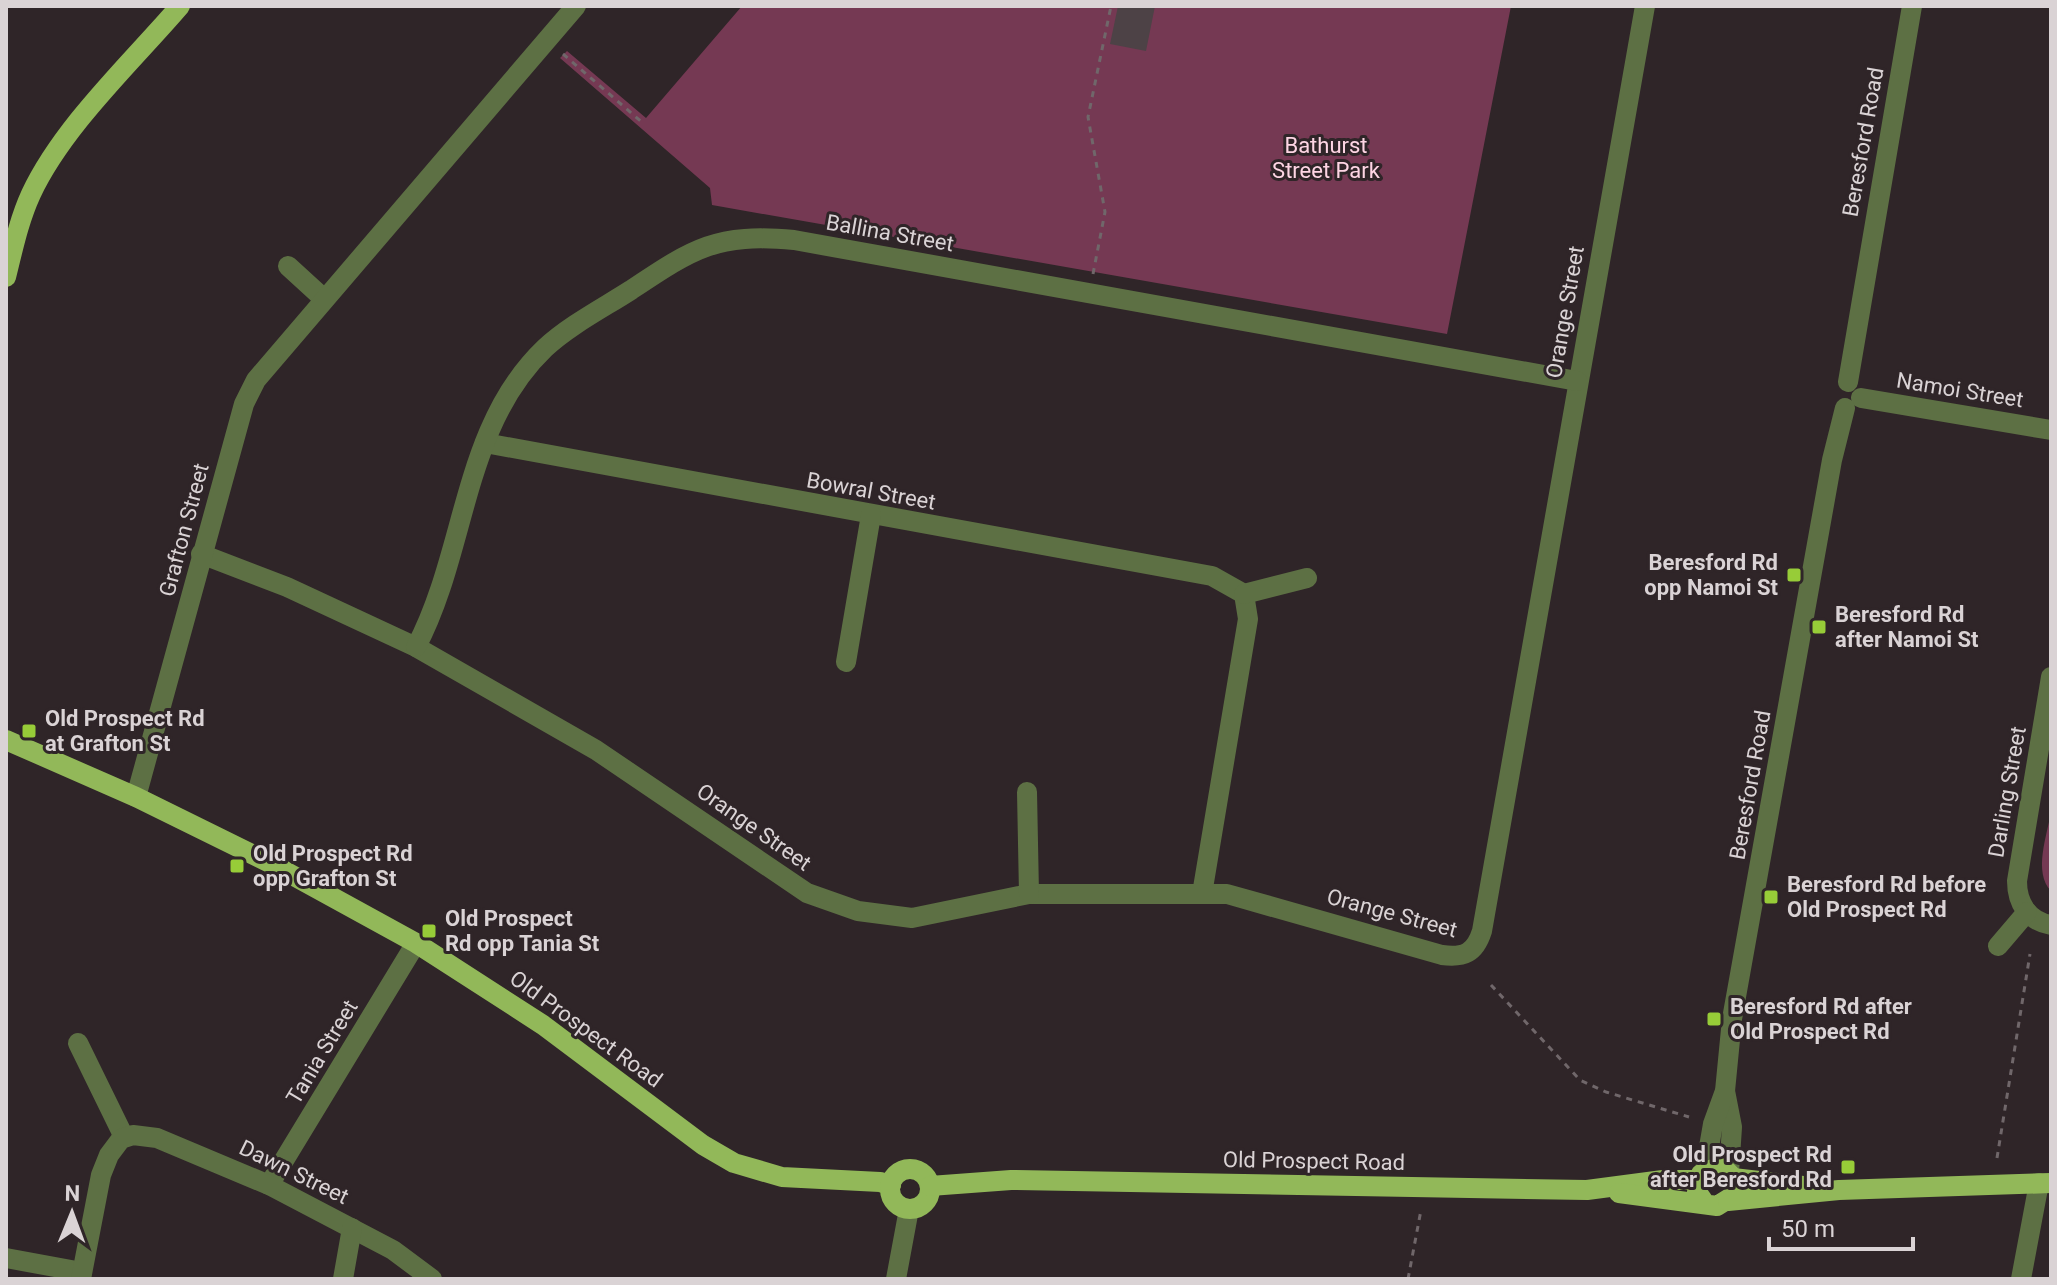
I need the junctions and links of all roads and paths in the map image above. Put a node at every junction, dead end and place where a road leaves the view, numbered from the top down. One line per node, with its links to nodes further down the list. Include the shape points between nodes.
1 (180, 6): 9 (main road, via 59,147 24,210)
2 (576, 6): 11 (street, Grafton Street)
3 (1111, 6): 10 (path, via 1088,117 1105,212)
4 (1645, 6): 12 (street, Orange Street)
5 (1912, 6): 13 (street, Beresford Road)
6 (560, 52): 7 (path)
7 (644, 124)
8 (288, 266): 11 (street)
9 (6, 277)
10 (1089, 293): 12 (street, Ballina Street); 15 (street, Ballina Street, via 794,240 721,240 684,255 555,339 514,385)
11 (323, 298): 17 (street, Grafton Street, via 273,358 244,404)
12 (1577, 381): 27 (street, Orange Street, via 1482,931 1472,958 1442,955 1246,898)
13 (1851, 396): 14 (street, Namoi Street); 35 (street, Beresford Road, via 1832,460 1732,1019)
14 (2051, 430)
15 (485, 443): 16 (street, Bowral Street); 20 (street, Ballina Street, via 429,622)
16 (871, 515): 19 (street, Bowral Street, via 1212,576); 21 (street)
17 (201, 554): 20 (street, Orange Street); 25 (street, Grafton Street)
18 (1307, 578): 19 (street)
19 (1244, 594): 27 (street, via 1248,619)
20 (416, 647): 26 (street, Orange Street, via 596,750 807,893 858,911 912,918)
21 (846, 662)
22 (2051, 677): 28 (street, Darling Street, via 2017,874)
23 (6, 740): 25 (main road, Old Prospect Road)
24 (1027, 792): 26 (street)
25 (136, 797): 30 (main road, Old Prospect Road)
26 (1029, 894): 27 (street, Orange Street)
27 (1202, 894)
28 (2027, 912): 29 (street); 31 (street)
29 (2051, 925)
30 (416, 943): 42 (street, Tania Street); 43 (main road, Old Prospect Road, via 531,1017 734,1163 782,1177)
31 (1998, 946)
32 (2030, 954): 38 (path)
33 (1491, 985): 36 (path, via 1580,1080)
34 (78, 1043): 37 (street)
35 (1725, 1091): 39 (street, Beresford Road); 40 (street, via 1732,1127)
36 (1689, 1117)
37 (124, 1137): 42 (street, Dawn Street, via 141,1134 166,1140); 53 (street, via 105,1164)
38 (1997, 1158)
39 (1701, 1175): 40 (main road, via 1718,1167); 45 (main road, Old Prospect Road); 48 (main road, via 1697,1192)
40 (1731, 1175): 46 (main road); 47 (main road, via 1735,1190)
41 (2045, 1183): 46 (main road); 58 (street)
42 (269, 1185): 51 (street, Dawn Street)
43 (891, 1185): 44 (main road, via 898,1174 911,1170 924,1175); 49 (main road, via 894,1201)
44 (930, 1186): 45 (main road, Old Prospect Road, via 1011,1180); 49 (main road, via 925,1202)
45 (1587, 1190): 48 (main road)
46 (1839, 1190): 47 (main road)
47 (1728, 1201): 48 (main road, via 1717,1206)
48 (1704, 1202)
49 (909, 1209): 56 (street)
50 (1421, 1210): 57 (path)
51 (352, 1228): 54 (street); 55 (street, Dawn Street)
52 (6, 1258): 53 (street)
53 (81, 1275)
54 (343, 1279)
55 (432, 1279)
56 (896, 1279)
57 (1408, 1279)
58 (2021, 1279)

